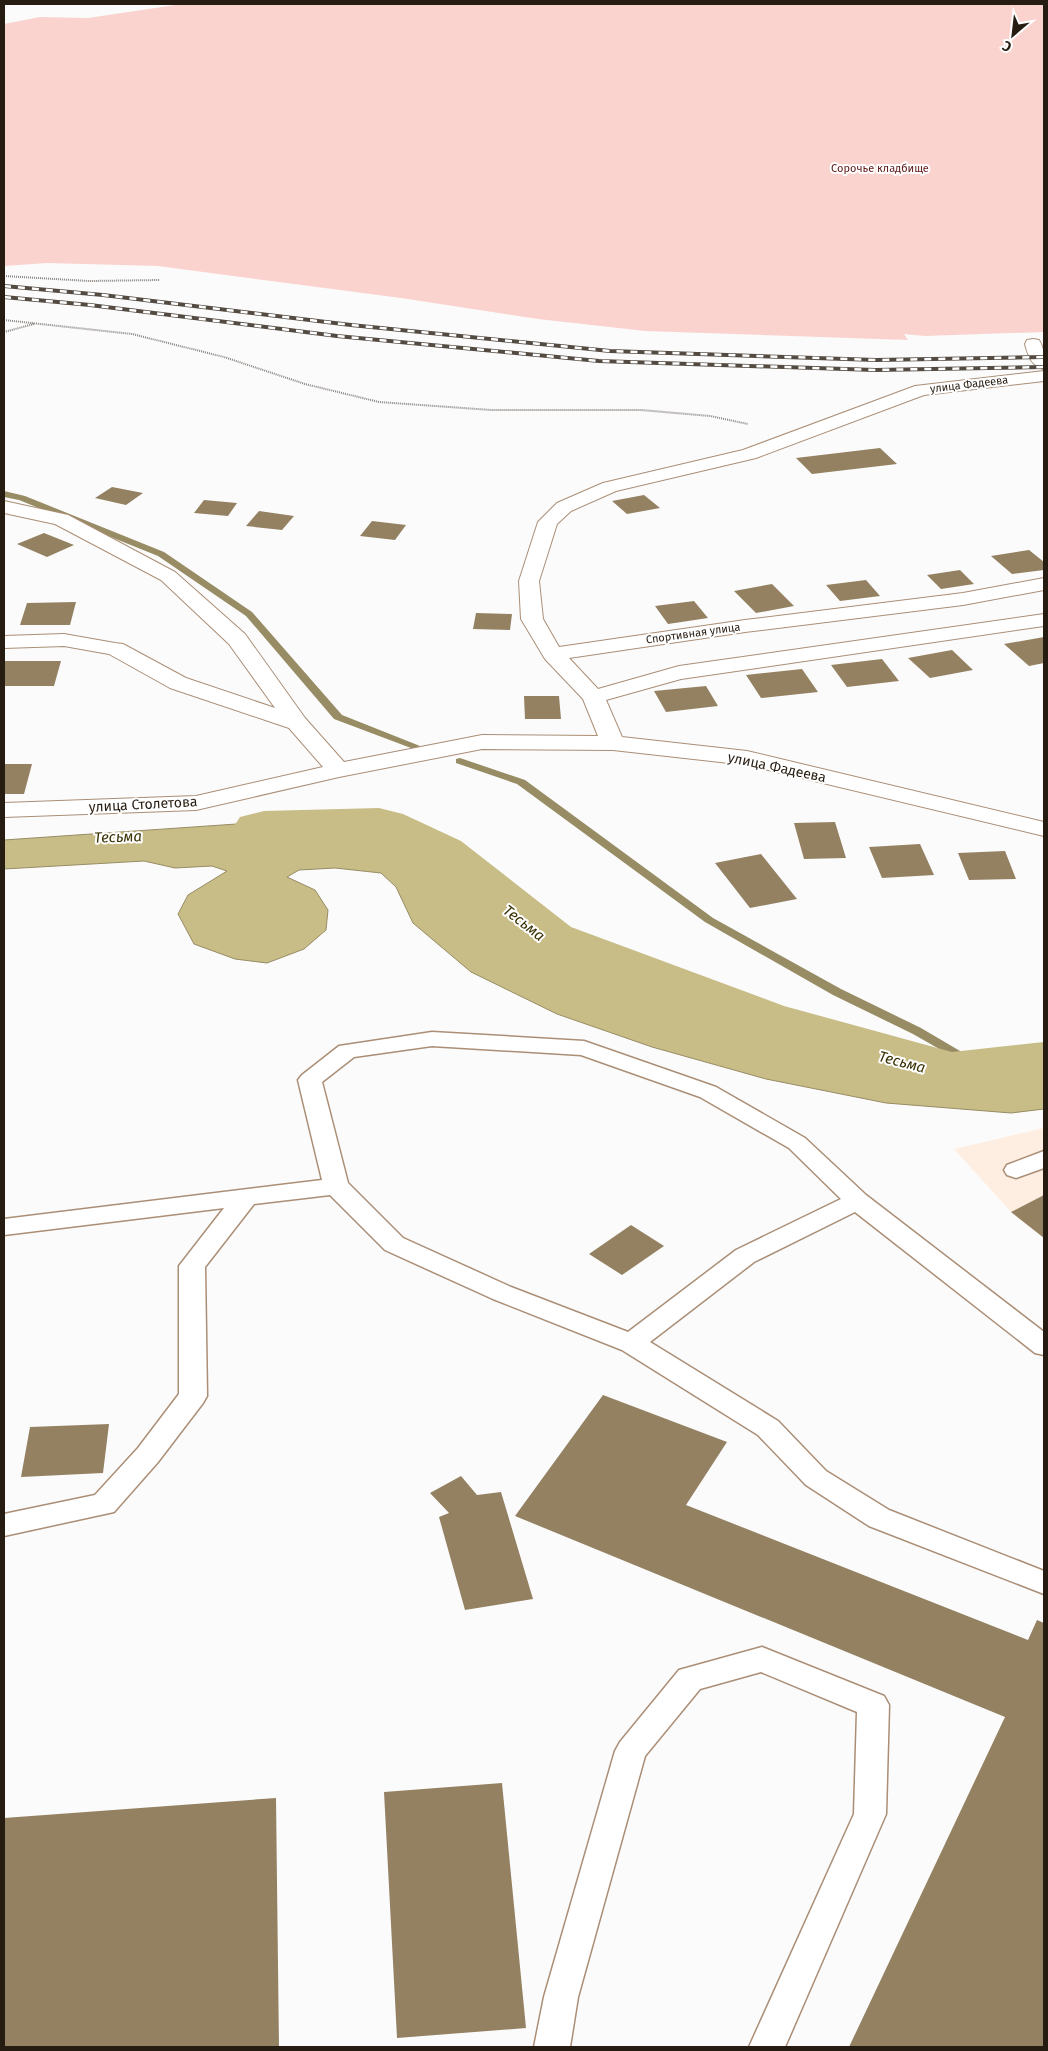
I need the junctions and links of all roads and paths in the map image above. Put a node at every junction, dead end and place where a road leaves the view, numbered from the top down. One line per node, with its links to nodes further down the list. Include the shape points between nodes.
1 (4, 276): 2 (path, via 89,281)
2 (160, 280)
3 (4, 320): 4 (path)
4 (37, 323): 5 (path); 9 (path, via 132,334 379,402 491,410 641,410 710,416)
5 (4, 332)
6 (1033, 344): 7 (street)
7 (1044, 364)
8 (1044, 376): 9 (street, улица Фадеева, via 921,390)
9 (802, 435): 14 (street, улица Фадеева, via 749,454 610,487 564,507 548,522 529,581 532,619)
10 (4, 507): 16 (street, via 60,519 168,576 237,639)
11 (1044, 584): 14 (street, Спортивная улица, via 963,599)
12 (1044, 620): 15 (street, via 679,673)
13 (4, 642): 16 (street, via 64,640 115,650 178,683)
14 (553, 654): 15 (street)
15 (593, 697): 17 (street)
16 (297, 723): 18 (street)
17 (613, 743): 18 (street, улица Фадеева, via 482,742); 20 (street, улица Фадеева, via 747,758)
18 (339, 770): 19 (street, улица Столетова, via 196,803)
19 (4, 810)
20 (1044, 829)
21 (1044, 1159): 22 (lane)
22 (1016, 1170)
23 (336, 1186): 24 (lane); 25 (lane, via 310,1080 347,1050 432,1040 584,1048 708,1092 797,1143); 27 (lane, via 394,1244 502,1293)
24 (246, 1197): 26 (lane); 29 (lane, via 192,1266 193,1396 148,1455 104,1504)
25 (857, 1201): 27 (lane, via 745,1256); 28 (lane)
26 (4, 1227)
27 (631, 1343): 30 (lane, via 768,1428 816,1478 879,1518)
28 (1044, 1346)
29 (4, 1525)
30 (1044, 1584)
31 (552, 2047): 32 (lane, via 561,1997 631,1751 690,1679 762,1659 873,1705 870,1814)
32 (767, 2047)

